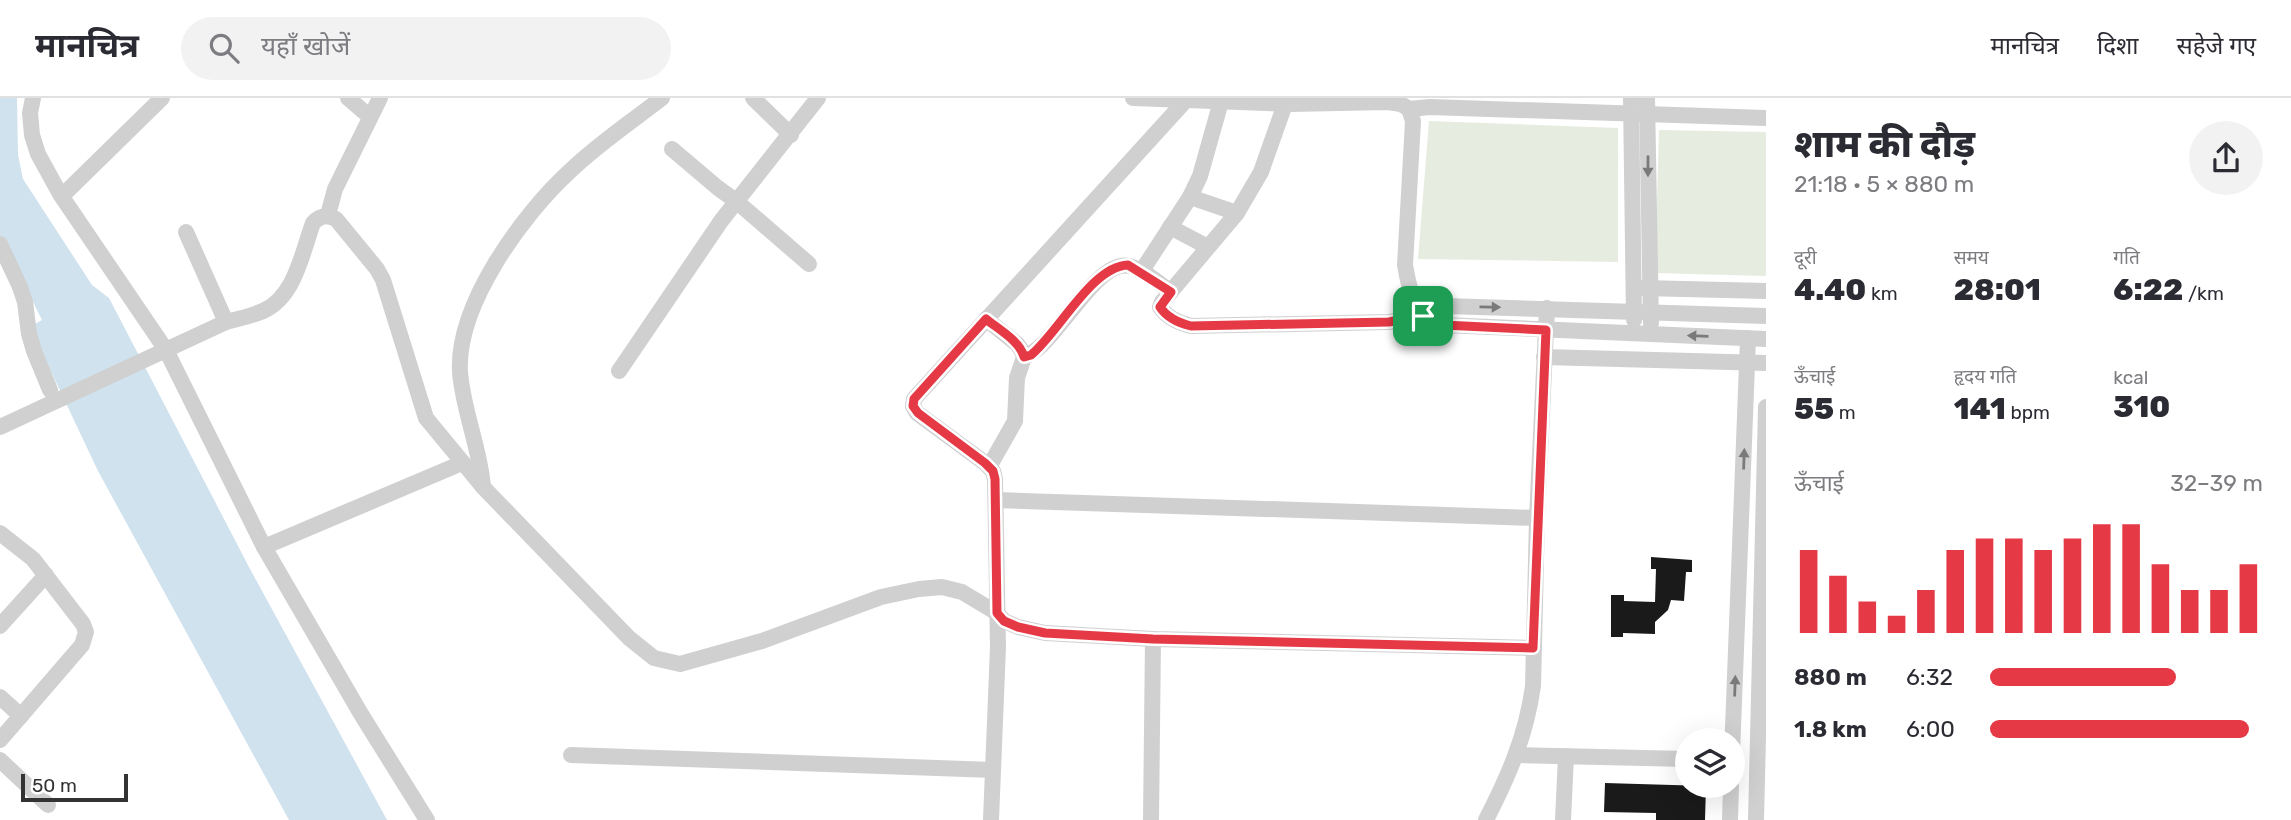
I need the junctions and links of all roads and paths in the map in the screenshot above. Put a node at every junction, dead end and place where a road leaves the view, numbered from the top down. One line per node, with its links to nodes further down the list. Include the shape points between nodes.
1 (33, 98): 20 (street, via 32,135)
2 (162, 98): 20 (street)
3 (348, 98): 16 (street)
4 (380, 98): 16 (street)
5 (662, 98): 57 (street, via 586,156 542,198 478,295 463,339 460,370)
6 (753, 98): 18 (street)
7 (818, 98): 18 (street)
8 (1133, 98): 10 (street)
9 (1647, 98): 15 (street)
10 (1186, 100): 11 (street); 39 (street)
11 (1222, 100): 13 (street); 21 (street)
12 (1430, 103): 14 (street); 15 (street)
13 (1284, 104): 14 (street); 23 (street, via 1261,172)
14 (1404, 104): 37 (street, via 1413,121 1405,265)
15 (1637, 109): 17 (street); 32 (street)
16 (370, 117): 24 (street, via 335,189)
17 (1766, 118)
18 (791, 135): 22 (street)
19 (672, 149): 22 (street)
20 (62, 196): 46 (street)
21 (1190, 197): 23 (street); 25 (street)
22 (736, 201): 29 (street); 51 (street)
23 (1237, 213): 28 (street)
24 (328, 215): 40 (street, via 313,223 290,285 276,303); 55 (street, via 336,219 383,280 424,414)
25 (1170, 227): 28 (street); 31 (street)
26 (186, 232): 40 (street)
27 (0, 244): 30 (street)
28 (1208, 247): 34 (street)
29 (809, 264)
30 (5, 271): 52 (street, via 25,302 29,334)
31 (1141, 272): 34 (street); 47 (street, via 1121,266 1097,280 1038,349)
32 (1642, 288): 33 (street); 36 (street)
33 (1766, 291)
34 (1171, 292): 37 (street, via 1162,302 1162,311 1191,326 1389,322)
35 (1547, 308): 36 (street); 37 (street, one-way to 35, via 1444,306); 41 (street)
36 (1642, 312): 38 (street); 42 (street); 43 (street)
37 (1421, 313): 41 (street, via 1443,325)
38 (1766, 316)
39 (986, 319): 47 (street, via 1017,344); 56 (street, via 914,399 913,406)
40 (226, 322): 46 (street)
41 (1546, 330): 42 (street); 48 (street)
42 (1634, 333): 43 (street)
43 (1651, 334): 44 (street, one-way to 43)
44 (1748, 338): 45 (street); 49 (street)
45 (1766, 339)
46 (163, 352): 52 (street); 62 (street)
47 (1024, 357): 56 (street, via 1017,378 1015,421)
48 (1544, 357): 49 (street); 60 (street)
49 (1747, 363): 50 (street); 71 (street, one-way to 49)
50 (1766, 363)
51 (619, 371)
52 (50, 397): 54 (street)
53 (1766, 407): 59 (street)
54 (0, 427)
55 (462, 463): 57 (street); 62 (street)
56 (989, 467): 58 (street)
57 (482, 487): 64 (street, via 654,658 680,664 762,641 881,597 919,589 942,587 962,592)
58 (997, 500): 60 (street); 64 (street)
59 (1765, 515): 68 (street)
60 (1537, 518): 67 (street)
61 (0, 534): 63 (street)
62 (264, 547): 83 (street)
63 (46, 575): 65 (street); 70 (street, via 83,624 86,639)
64 (997, 613): 66 (street, via 1018,627 1045,633); 80 (street)
65 (0, 626)
66 (1153, 639): 67 (street); 85 (street)
67 (1533, 648): 74 (street, via 1533,686)
68 (1763, 649): 79 (street)
69 (0, 697): 70 (street)
70 (20, 716): 72 (street)
71 (1733, 728)
72 (0, 740)
73 (571, 755): 80 (street)
74 (1517, 755): 75 (street); 86 (street)
75 (1566, 756): 77 (street); 87 (street)
76 (1745, 758): 79 (street)
77 (1675, 759)
78 (0, 760): 82 (street)
79 (1758, 760): 89 (street)
80 (993, 770): 84 (street)
81 (1731, 798): 88 (street)
82 (48, 805)
83 (427, 820)
84 (991, 820)
85 (1151, 820)
86 (1486, 820)
87 (1563, 820)
88 (1730, 820)
89 (1756, 820)

